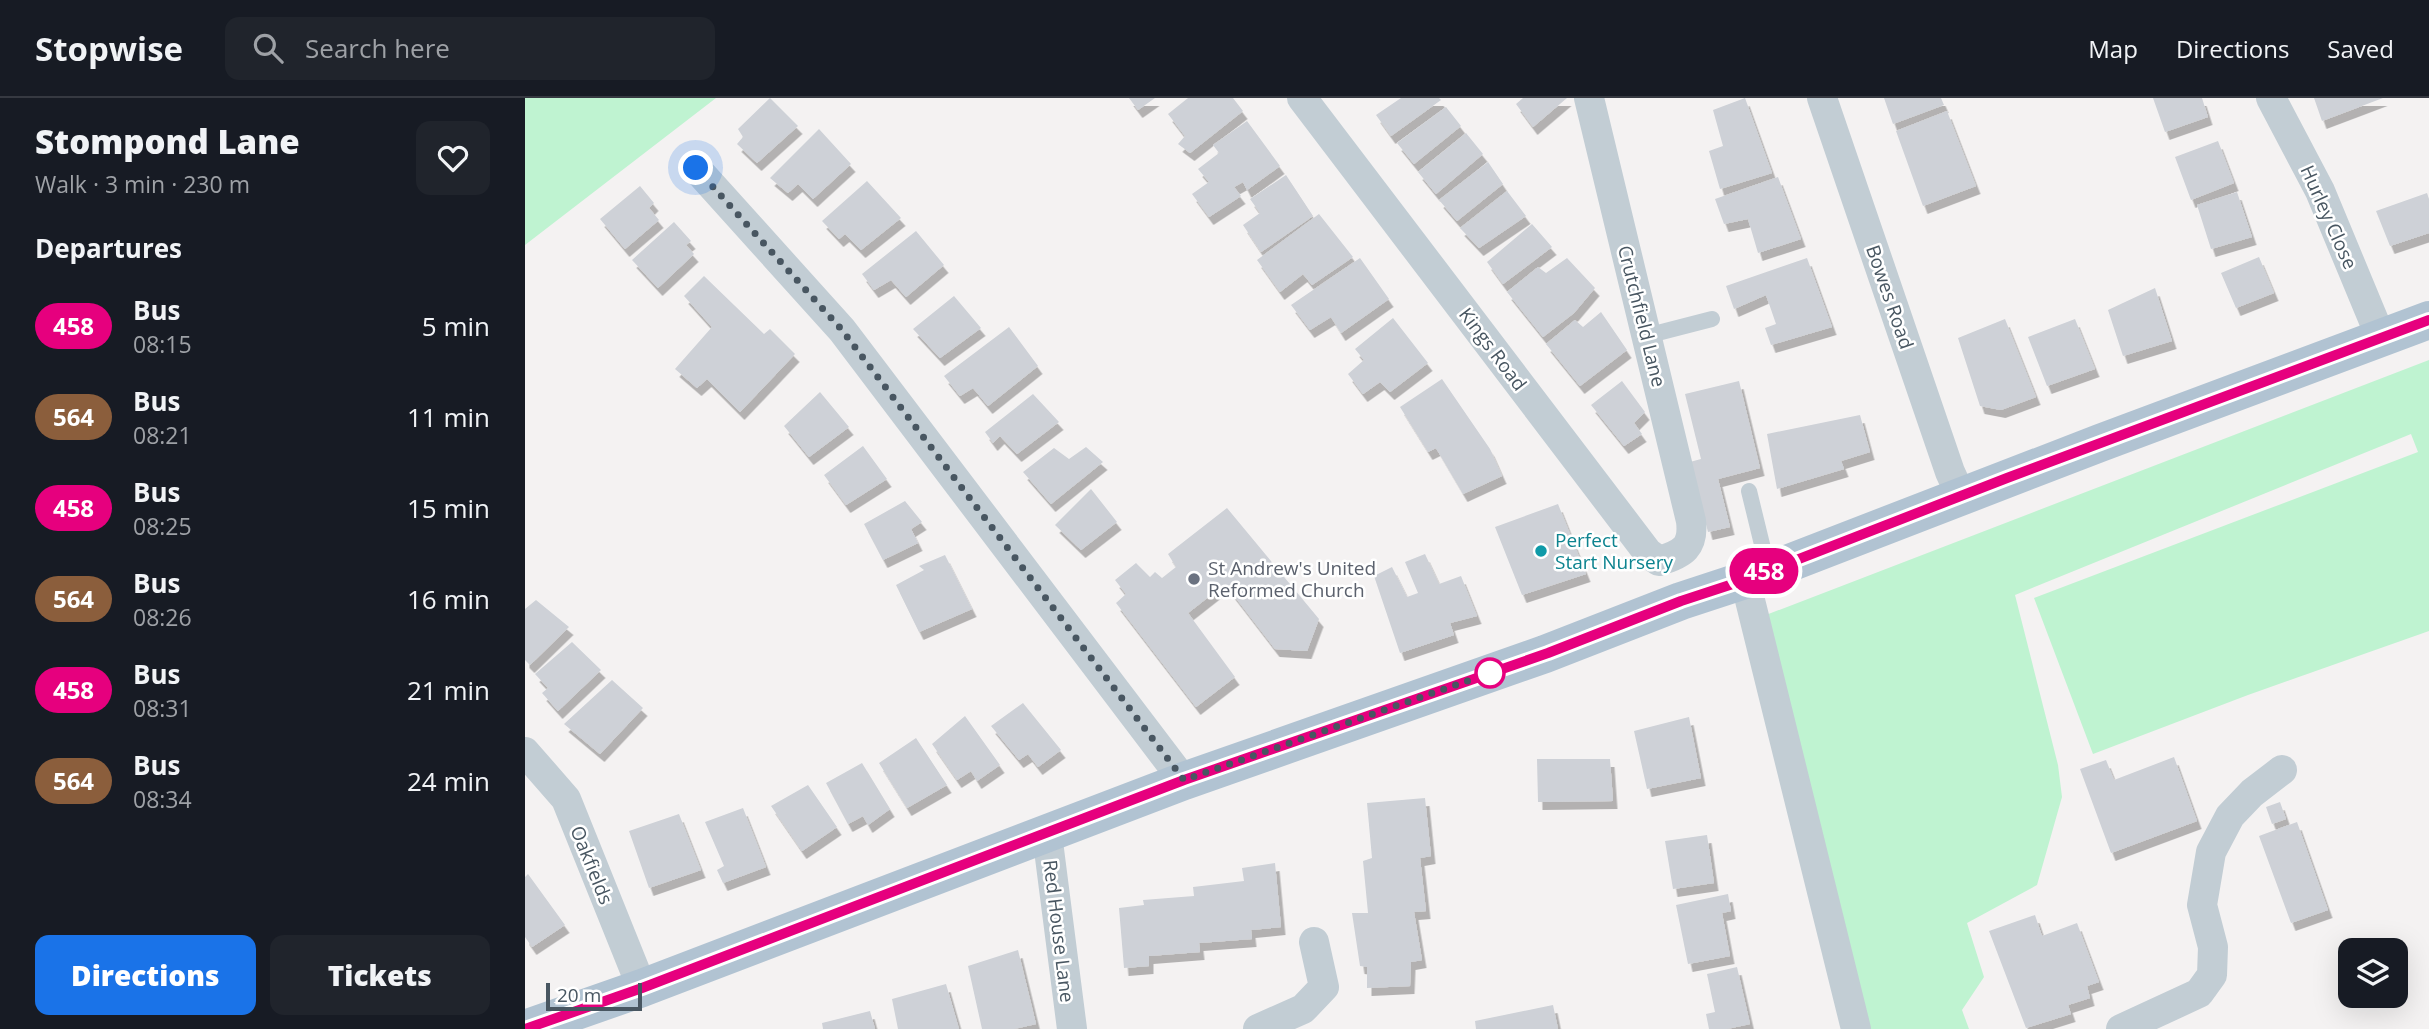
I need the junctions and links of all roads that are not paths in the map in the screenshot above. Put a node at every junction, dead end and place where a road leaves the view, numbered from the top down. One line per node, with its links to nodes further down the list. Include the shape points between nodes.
1 (1302, 98): 12 (street, Kings Road, via 1648,553 1659,561 1670,558 1689,544)
2 (1589, 98): 8 (street, Crutchfield Lane)
3 (1822, 98): 11 (street, Bowes Road)
4 (2271, 98): 9 (street, Hurley Close, via 2320,191)
5 (696, 168): 16 (street, via 842,330)
6 (1712, 319): 8 (lane)
7 (2429, 320): 9 (main road)
8 (1646, 336): 12 (street, Crutchfield Lane)
9 (2381, 338): 11 (main road)
10 (1749, 491): 13 (lane)
11 (1961, 496): 13 (main road)
12 (1693, 535)
13 (1756, 575): 16 (main road); 23 (street)
14 (525, 752): 19 (street, Oakfields, via 566,799)
15 (2282, 770): 24 (street, via 2229,816 2211,852 2202,905 2213,947 2213,975 2199,993)
16 (1184, 780): 17 (main road)
17 (1047, 834): 19 (main road); 21 (street, Red House Lane)
18 (1314, 942): 22 (street, via 1324,987 1303,1009)
19 (642, 988): 20 (main road)
20 (525, 1029)
21 (1072, 1029)
22 (1258, 1029)
23 (1856, 1029)
24 (2121, 1029)

